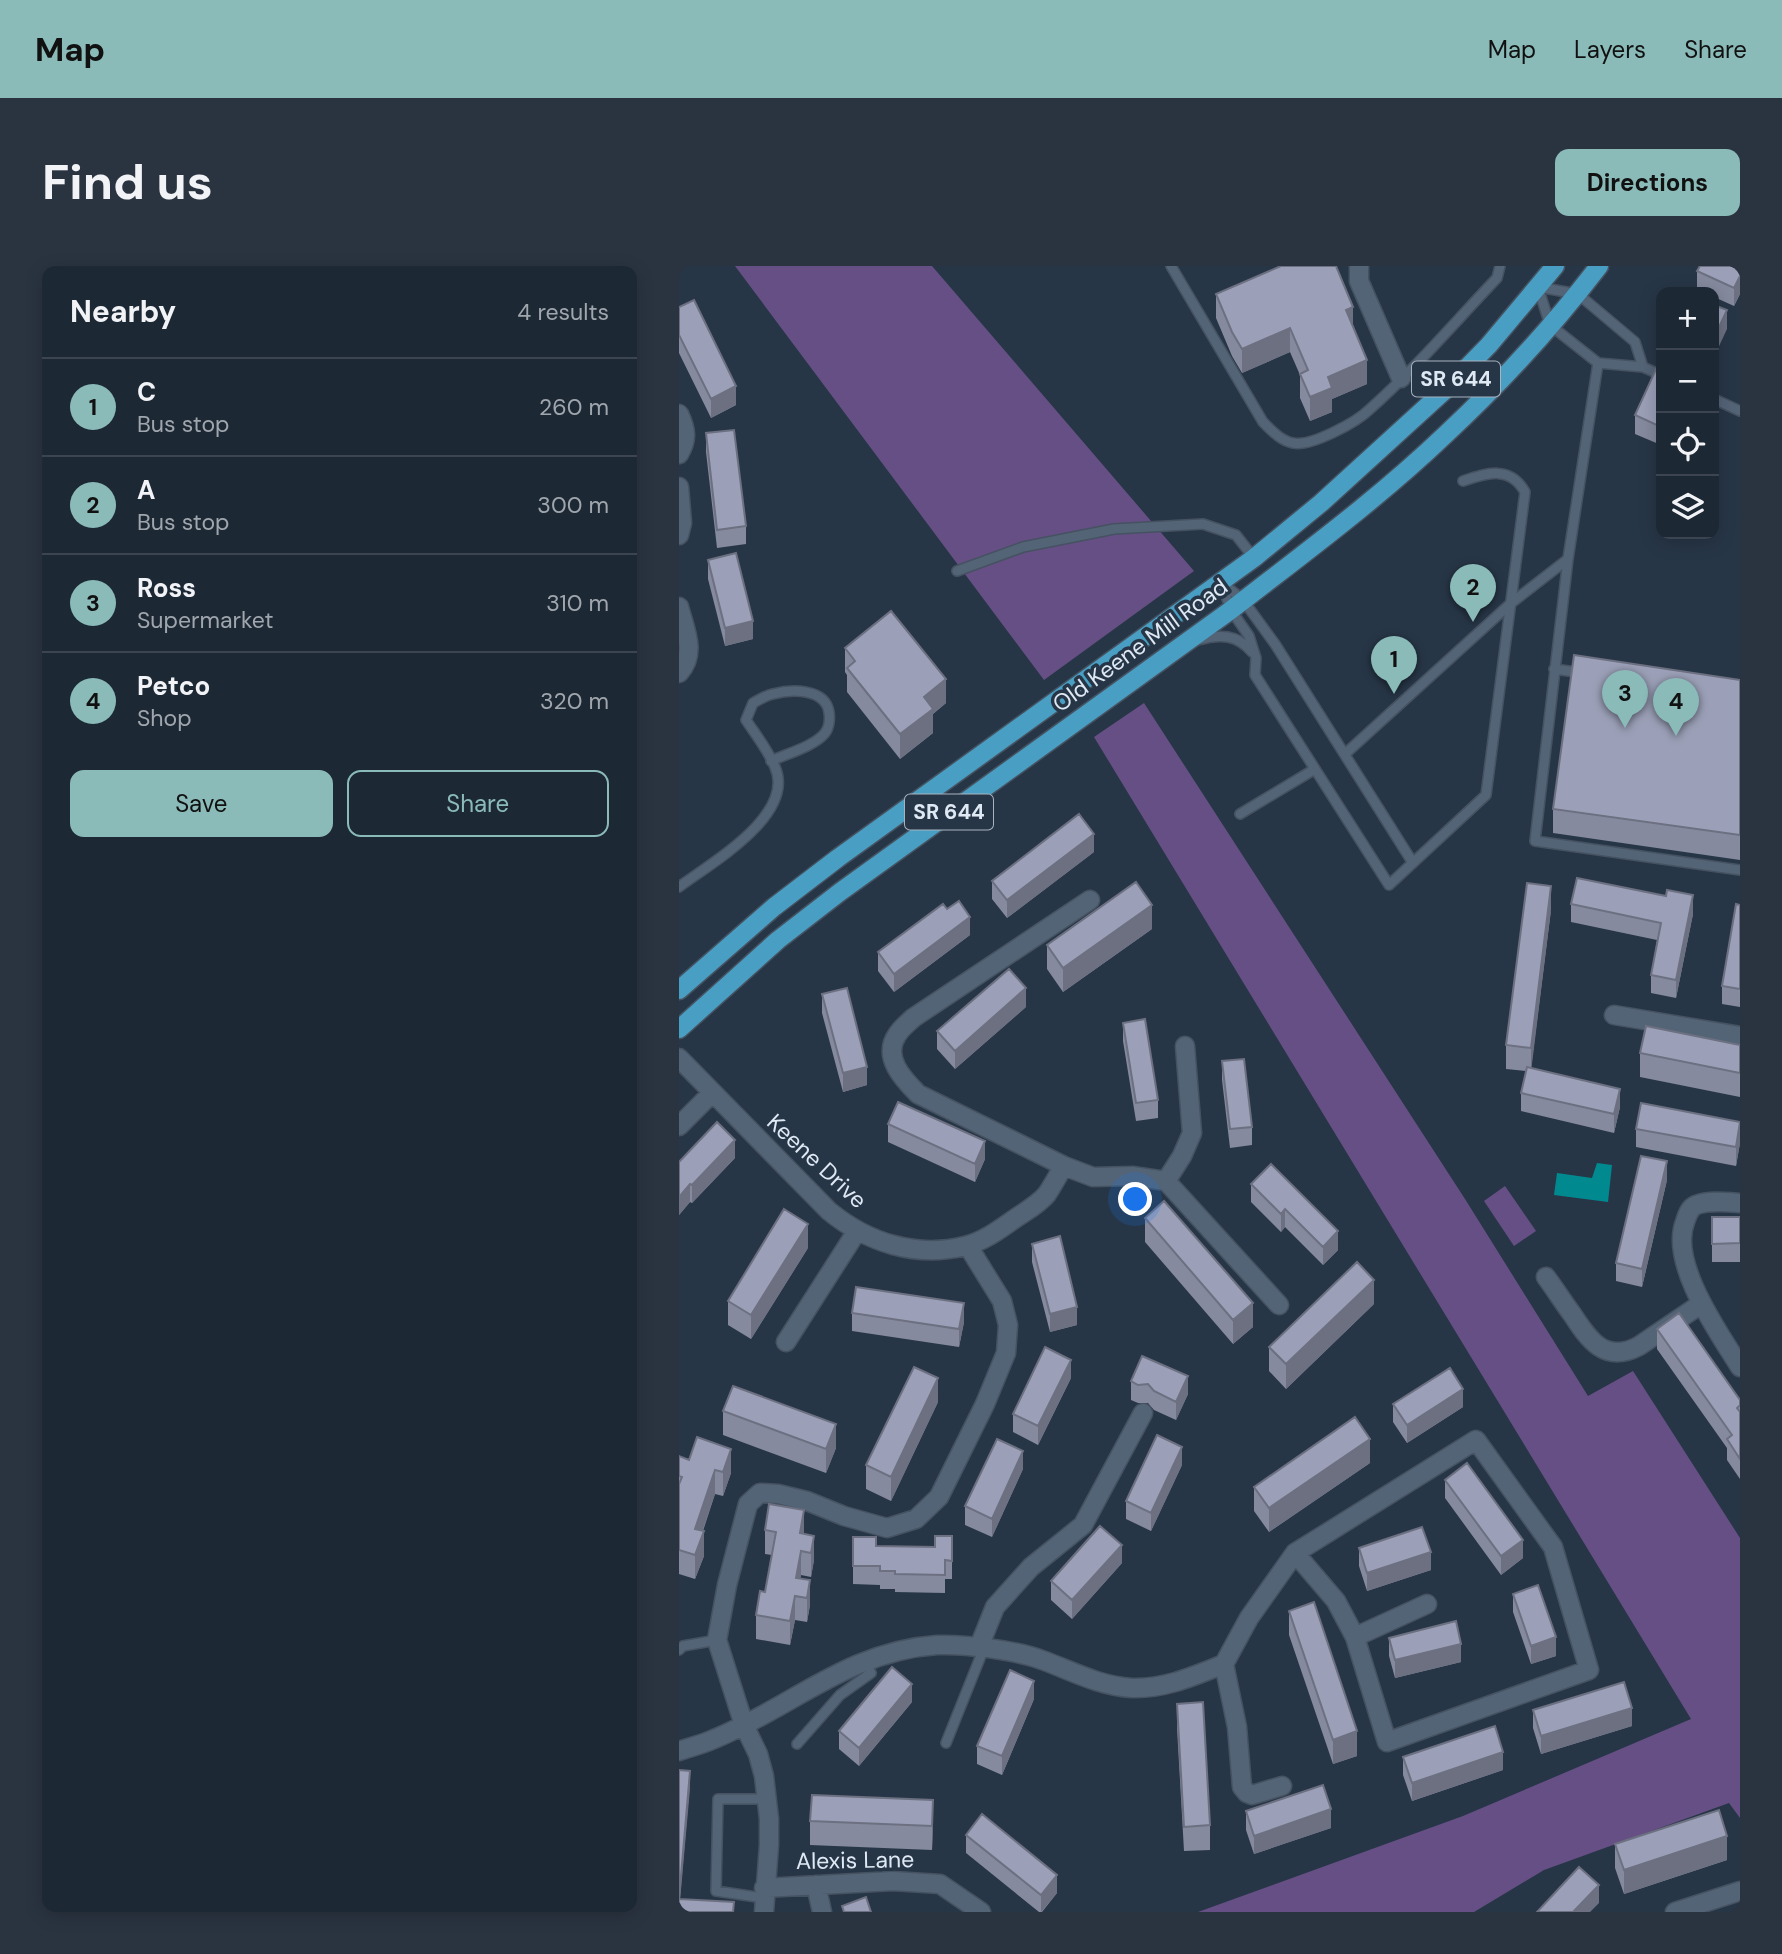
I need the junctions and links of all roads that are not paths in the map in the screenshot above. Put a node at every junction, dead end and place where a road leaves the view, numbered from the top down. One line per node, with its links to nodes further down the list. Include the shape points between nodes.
1 (1171, 266): 12 (lane, via 1263,422 1277,436 1294,444 1311,442 1368,412)
2 (1359, 266): 12 (street, via 1359,281)
3 (1500, 266): 12 (lane, via 1497,278)
4 (1555, 266): 6 (main road, Old Keene Mill Road / SR 644)
5 (1599, 266): 7 (main road, Old Keene Mill Road / SR 644)
6 (1538, 287): 7 (lane); 8 (lane); 20 (main road, Old Keene Mill Road / SR 644, via 1445,390)
7 (1578, 294): 8 (main road, Old Keene Mill Road / SR 644); 10 (lane, via 1635,342)
8 (1550, 325): 9 (lane); 25 (main road, Old Keene Mill Road / SR 644, via 1445,436)
9 (1598, 363): 10 (lane); 21 (lane)
10 (1643, 367): 11 (lane)
11 (1656, 373)
12 (1401, 379)
13 (1719, 401): 14 (lane)
14 (1740, 411)
15 (679, 414): 16 (street, via 686,429)
16 (679, 454)
17 (1463, 481): 24 (lane, via 1506,474 1525,492)
18 (679, 487): 19 (street)
19 (679, 535)
20 (1254, 558): 22 (lane, via 1236,535 1203,524 1075,537 1023,547); 23 (main road, Old Keene Mill Road / SR 644)
21 (1568, 559): 24 (lane); 29 (lane)
22 (957, 571)
23 (1221, 582): 25 (lane); 25 (lane); 40 (main road, Old Keene Mill Road / SR 644, via 774,906)
24 (1510, 604): 32 (lane); 36 (lane, via 1486,795)
25 (1237, 605): 27 (main road, Old Keene Mill Road / SR 644); 28 (lane); 32 (lane, via 1275,644)
26 (679, 607): 30 (street, via 690,648)
27 (1183, 644): 28 (lane, via 1227,636 1246,645); 42 (main road, Old Keene Mill Road / SR 644, via 840,892 778,940)
28 (1256, 657): 34 (lane, via 1255,675)
29 (1554, 669): 31 (lane); 37 (lane, via 1535,841)
30 (679, 673)
31 (1596, 676)
32 (1345, 754): 36 (lane)
33 (771, 761): 33 (lane, via 746,720 753,704 772,694 802,691 819,696 828,707 826,732); 38 (lane, via 778,790 768,814 747,837)
34 (1315, 769): 35 (lane); 36 (lane, via 1389,885)
35 (1240, 814)
36 (1413, 863)
37 (1740, 870)
38 (679, 887)
39 (1090, 900): 48 (street, via 913,1018 896,1035 891,1049 899,1072 918,1094)
40 (679, 990)
41 (1614, 1015): 43 (street)
42 (679, 1029)
43 (1740, 1036)
44 (1185, 1046): 49 (street, via 1192,1133)
45 (679, 1058): 46 (street, Keene Drive)
46 (712, 1093): 47 (street); 51 (street, Keene Drive, via 829,1211)
47 (679, 1126)
48 (1064, 1166): 49 (street, via 1093,1177); 52 (street, Keene Drive, via 1038,1203)
49 (1165, 1181): 55 (street)
50 (1740, 1203): 54 (street, via 1710,1202 1690,1209 1683,1228 1684,1259)
51 (857, 1231): 52 (street, Keene Drive, via 900,1247 937,1250); 56 (street)
52 (968, 1246): 62 (street, via 1002,1301 1008,1325 1006,1353 939,1497 916,1519 887,1528 807,1501 760,1493 748,1504)
53 (1546, 1277): 54 (street, via 1589,1339 1617,1353 1639,1346)
54 (1701, 1304): 57 (street)
55 (1279, 1305)
56 (786, 1342)
57 (1740, 1367)
58 (1143, 1413): 63 (street, via 1083,1525 1031,1567 995,1607)
59 (1295, 1553): 61 (street, via 1336,1601); 61 (street, via 1476,1440 1553,1547 1589,1670 1387,1742); 66 (street, via 1248,1618)
60 (1427, 1604): 61 (street)
61 (1355, 1637)
62 (717, 1640): 64 (lane); 67 (street)
63 (982, 1647): 65 (street, via 919,1647); 66 (street, via 1038,1659 1095,1682 1131,1688 1159,1686); 68 (lane)
64 (679, 1650)
65 (865, 1661): 67 (street); 69 (lane, via 871,1673 841,1695)
66 (1224, 1664): 71 (street, via 1237,1727 1242,1787 1252,1796)
67 (744, 1725): 70 (street); 72 (street, via 758,1754)
68 (946, 1743)
69 (797, 1744)
70 (679, 1751)
71 (1282, 1786)
72 (767, 1799): 75 (street); 75 (lane, via 718,1799 716,1892)
73 (815, 1885): 75 (street, Alexis Lane); 76 (street); 77 (street, Alexis Lane, via 940,1884)
74 (1740, 1892): 78 (street)
75 (764, 1899)
76 (822, 1912)
77 (981, 1912)
78 (1675, 1912)

